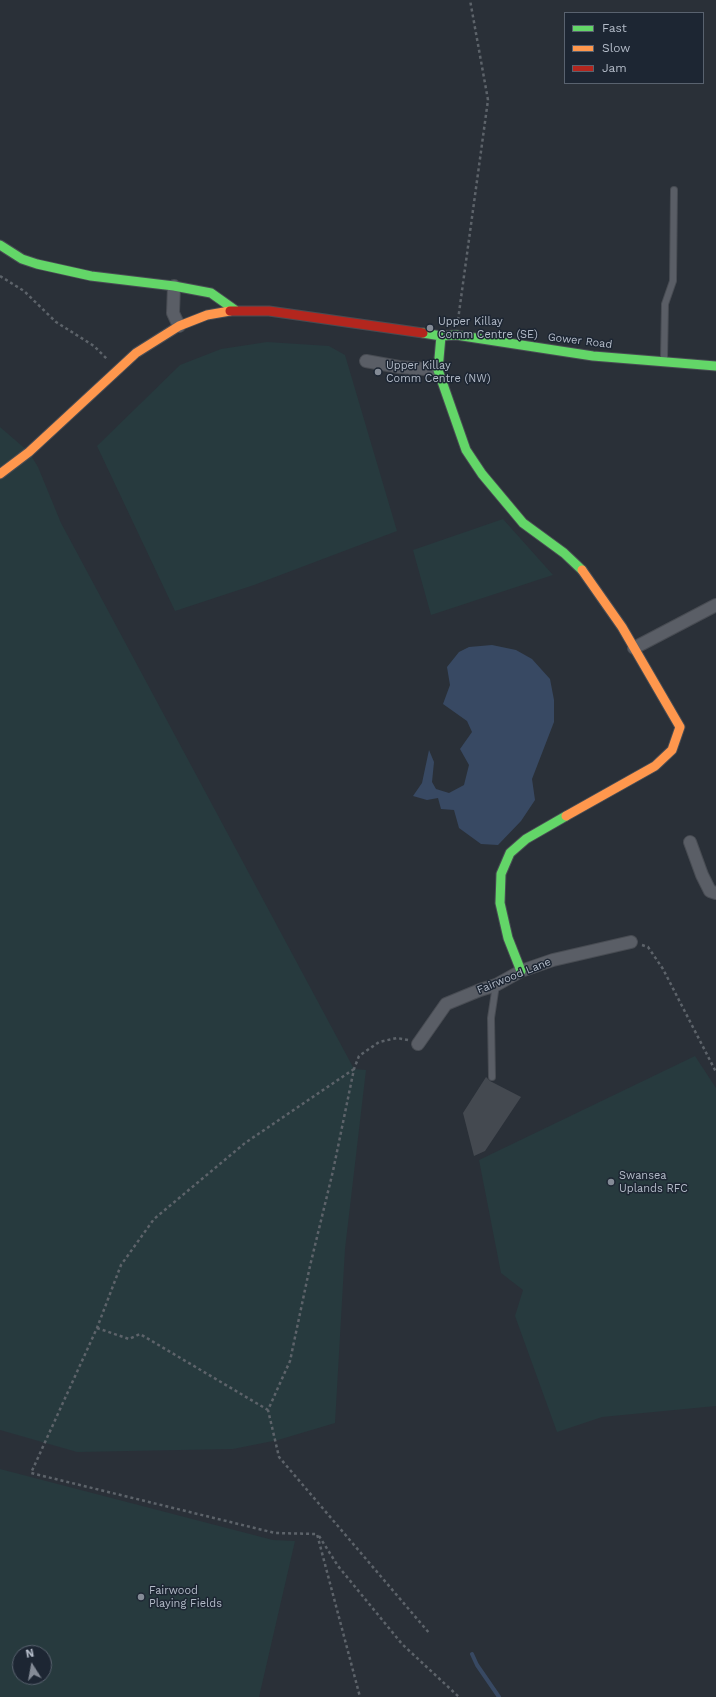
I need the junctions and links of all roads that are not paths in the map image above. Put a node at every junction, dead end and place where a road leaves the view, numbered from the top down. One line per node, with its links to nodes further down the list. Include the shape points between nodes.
1 (674, 190): 8 (lane, via 673,282 666,304)
2 (0, 245): 3 (street, via 22,259 37,264 91,276)
3 (174, 286): 4 (street, via 211,293); 5 (street, via 173,313)
4 (235, 310): 5 (street, Gower Road, via 207,315); 6 (street, Gower Road, via 269,311)
5 (179, 326): 11 (street, Gower Road, via 136,353 30,452)
6 (441, 336): 8 (street, Gower Road, via 456,335 593,356); 10 (street)
7 (366, 361): 10 (street)
8 (664, 362): 9 (street, Gower Road)
9 (716, 366)
10 (438, 370): 13 (street, via 466,450 482,474 523,523 564,553 583,571)
11 (0, 474)
12 (716, 605): 13 (street)
13 (634, 648): 17 (street, via 680,726 672,750 655,766 526,839 510,853 501,874 500,903 508,938)
14 (690, 842): 15 (street, via 710,891)
15 (716, 893)
16 (631, 942): 17 (street, Fairwood Lane, via 553,960)
17 (521, 971): 18 (street, Fairwood Lane)
18 (496, 985): 19 (street, Fairwood Lane, via 446,1004); 20 (lane, via 491,1018)
19 (418, 1044)
20 (492, 1077)

